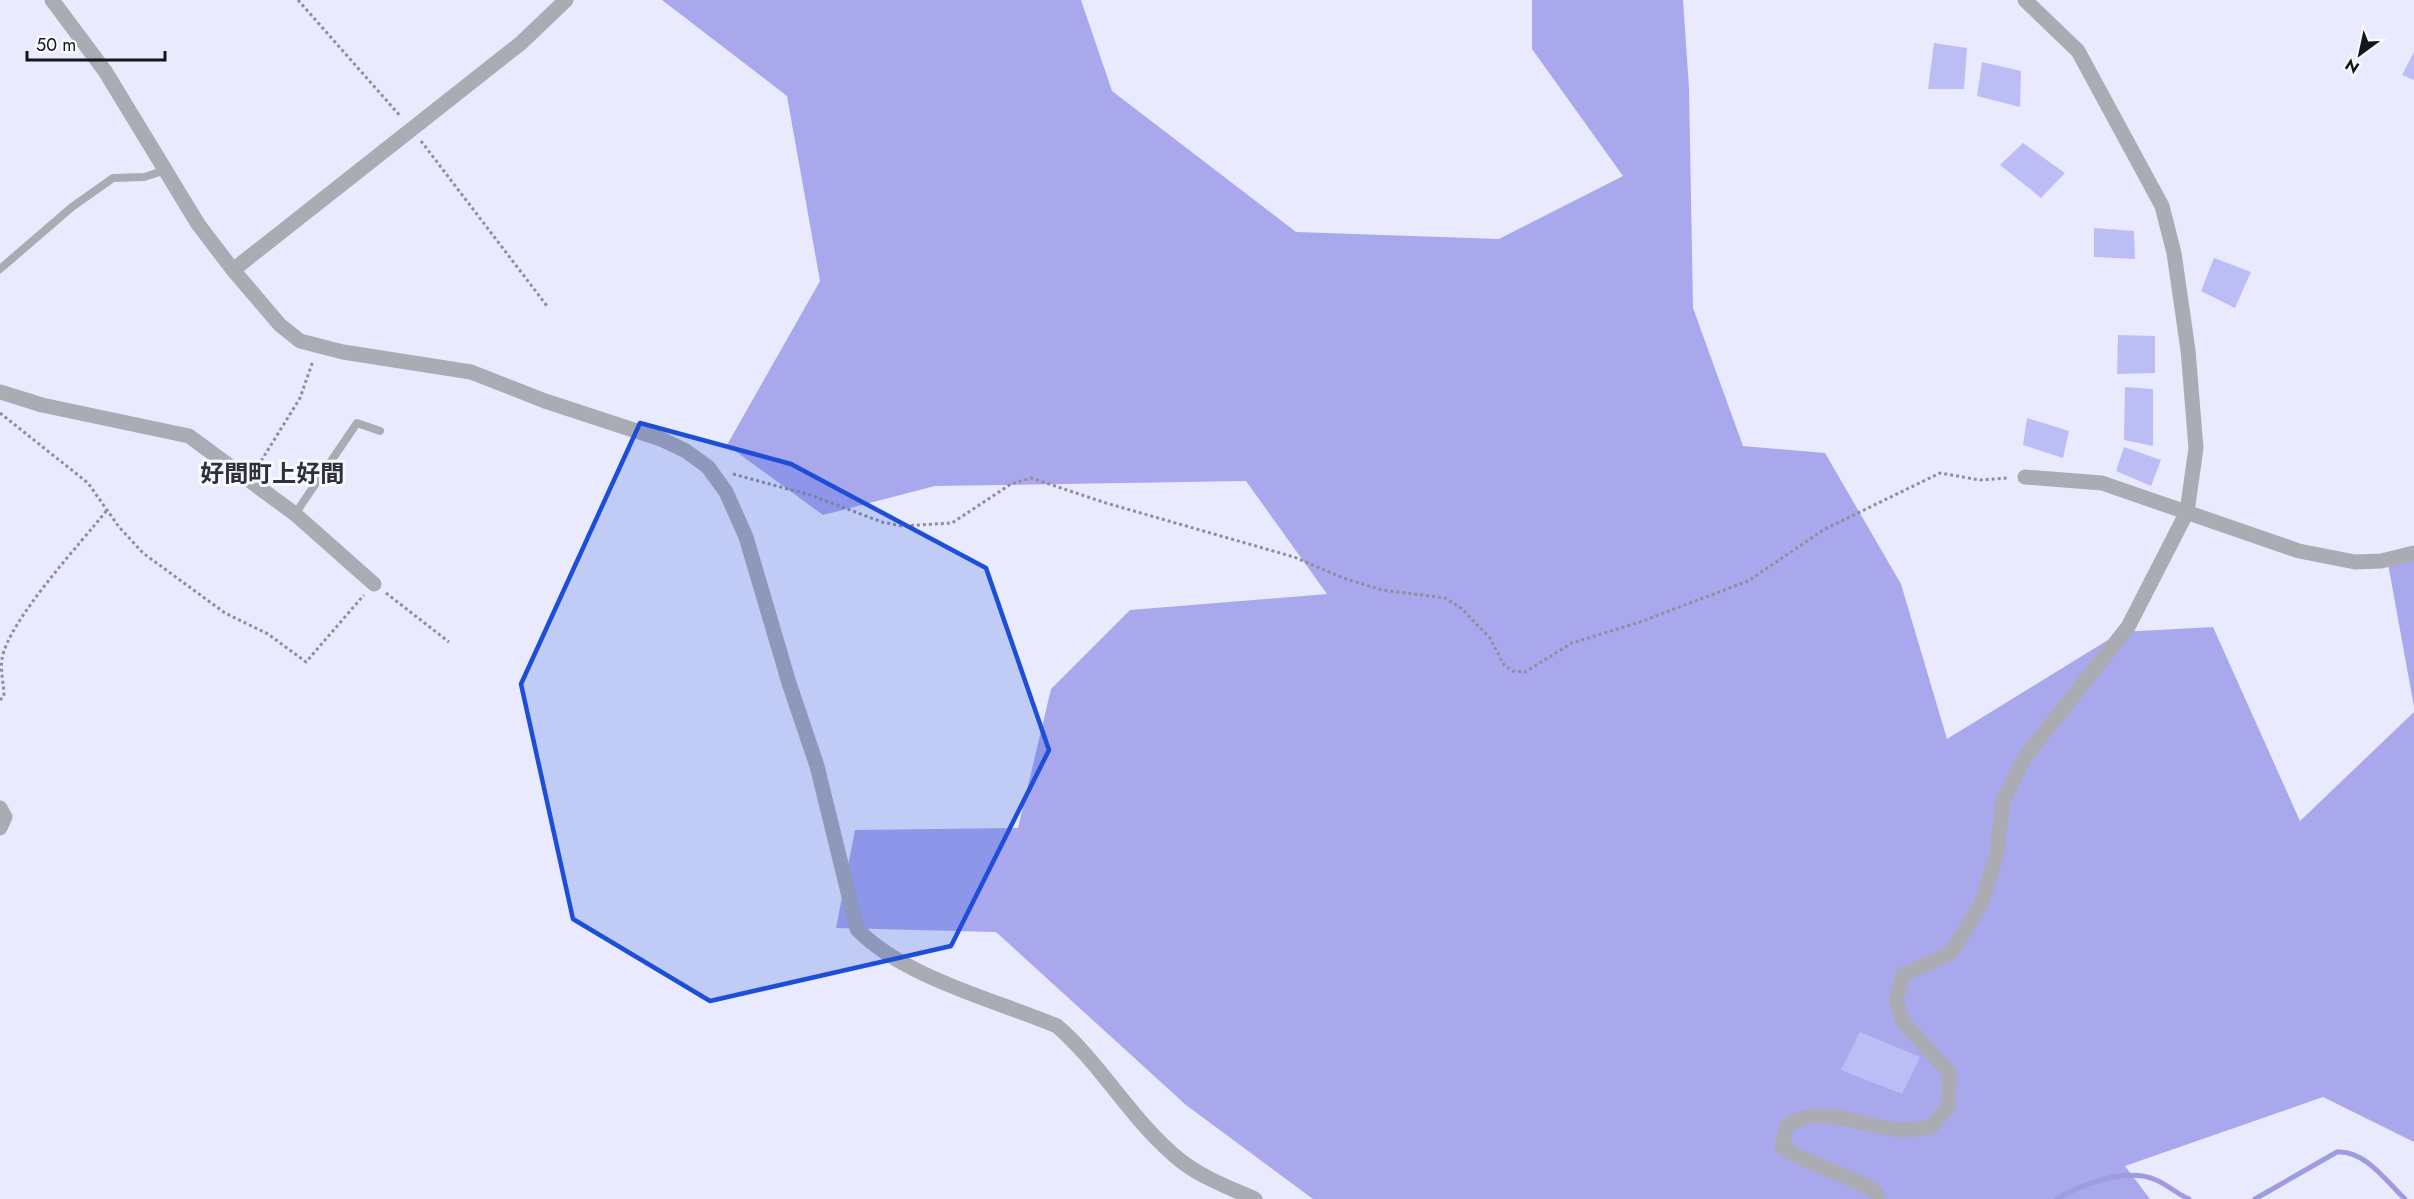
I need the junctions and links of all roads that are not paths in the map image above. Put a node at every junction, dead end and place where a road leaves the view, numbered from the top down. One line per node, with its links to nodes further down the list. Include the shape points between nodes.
1 (52, 0): 4 (street, via 105,71)
2 (566, 0): 6 (street, via 521,43)
3 (2025, 0): 10 (street, via 2078,51 2162,206 2174,253 2189,361 2196,448)
4 (167, 170): 5 (lane, via 144,177 113,178 72,207); 6 (street, via 198,224)
5 (0, 269)
6 (233, 270): 16 (street, via 280,325 300,341 318,348 471,372 661,440 708,467 726,492 746,537 817,766 857,929 872,945 904,964 1057,1026 1163,1145 1207,1177)
7 (0, 392): 11 (street, via 42,405 189,436)
8 (380, 431): 11 (lane, via 357,423)
9 (2025, 477): 10 (street, via 2102,483)
10 (2187, 512): 12 (street, via 2299,551 2355,562 2381,561); 17 (street, via 2128,627 2025,757 2003,801 1996,858 1981,904 1951,952 1903,975 1896,999 1903,1022 1950,1072 1948,1107 1931,1127 1903,1130 1816,1115 1799,1116 1787,1126 1782,1147 1802,1160 1855,1179 1876,1192)
11 (295, 514): 13 (street)
12 (2414, 552)
13 (374, 584)
14 (0, 808): 15 (street, via 5,817)
15 (0, 828)
16 (1255, 1199)
17 (1878, 1199)

